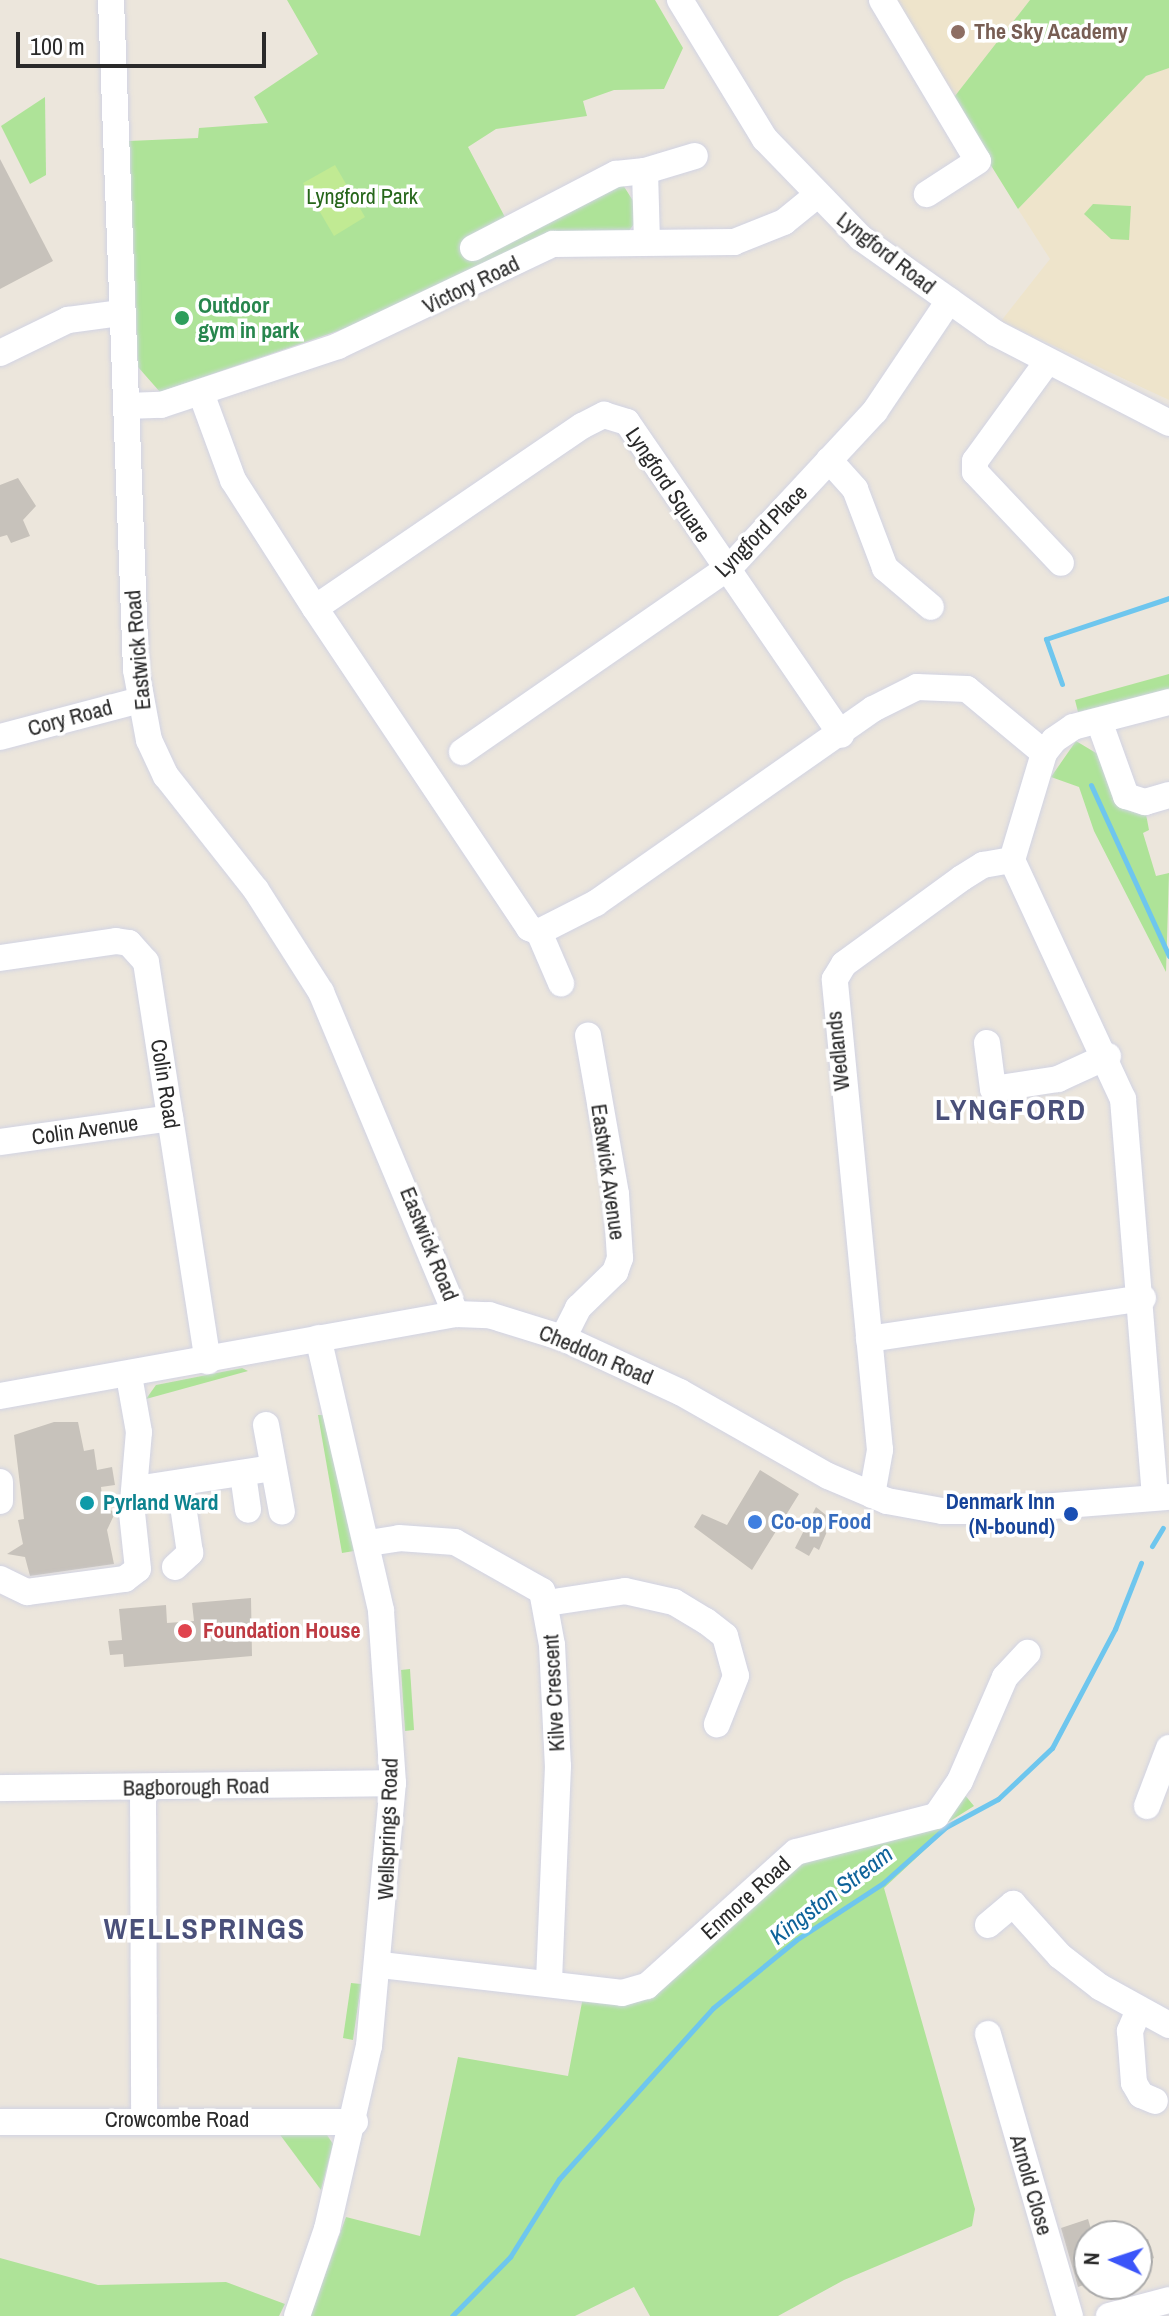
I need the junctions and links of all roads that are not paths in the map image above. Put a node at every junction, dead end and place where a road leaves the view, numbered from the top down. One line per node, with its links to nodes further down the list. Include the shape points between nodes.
1 (111, 0): 11 (street, Eastwick Road)
2 (680, 0): 7 (street, Lyngford Road, via 735,98)
3 (882, 0): 6 (street, via 983,168)
4 (695, 156): 5 (street)
5 (645, 171): 8 (street, via 616,174); 9 (street)
6 (927, 194)
7 (816, 196): 9 (street, Victory Road, via 784,222 734,242); 10 (street, Lyngford Road, via 891,262)
8 (483, 234)
9 (647, 241): 14 (street, Victory Road, via 553,244 380,329)
10 (949, 301): 13 (street, Lyngford Road); 17 (street, Lyngford Place, via 875,411)
11 (120, 313): 12 (street, via 68,320); 15 (street, Eastwick Road)
12 (0, 353)
13 (1047, 362): 16 (street, Lyngford Road); 18 (street, via 975,461 975,472)
14 (201, 393): 15 (street, Victory Road, via 161,405); 21 (street, via 233,480)
15 (126, 406): 22 (street, Eastwick Road)
16 (1169, 423)
17 (829, 460): 19 (street, Lyngford Place); 20 (street, via 855,489 885,568 907,573)
18 (1061, 563)
19 (726, 570): 21 (street, Lyngford Square, via 627,422 604,415); 25 (street, Lyngford Square); 27 (street, Lyngford Place, via 490,746)
20 (931, 607)
21 (315, 608): 31 (street, via 529,928)
22 (140, 700): 26 (street, Cory Road); 40 (street, Eastwick Road, via 166,776 256,890 321,992)
23 (1169, 702): 24 (street)
24 (1099, 721): 28 (street, via 1073,727); 29 (street, via 1126,796 1145,802)
25 (841, 735): 28 (street, via 898,694 953,685 981,698); 31 (street, via 596,903)
26 (0, 737)
27 (462, 752)
28 (1044, 753): 30 (street)
29 (1169, 795)
30 (1012, 860): 36 (street); 43 (street, Wedlands, via 983,865 962,878 844,964 835,979)
31 (539, 932): 33 (street)
32 (0, 958): 37 (street, Colin Road, via 116,941 139,950)
33 (561, 983)
34 (588, 1035): 42 (street, Eastwick Avenue, via 616,1194 620,1258 615,1272 578,1308)
35 (987, 1043): 36 (street, via 994,1098 1058,1079)
36 (1108, 1056): 39 (street, via 1123,1099)
37 (170, 1118): 38 (street, Colin Avenue); 44 (street, Colin Road)
38 (0, 1142)
39 (1143, 1298): 43 (street); 54 (street)
40 (456, 1314): 41 (street, Cheddon Road); 42 (street, Cheddon Road, via 507,1319)
41 (318, 1338): 44 (street, Cheddon Road); 58 (street, Wellsprings Road)
42 (563, 1338): 53 (street, Cheddon Road, via 729,1416)
43 (869, 1339): 53 (street, Wedlands, via 880,1450)
44 (208, 1361): 45 (street, Cheddon Road)
45 (129, 1376): 46 (street, Cheddon Road); 52 (street, via 139,1432)
46 (0, 1396)
47 (266, 1425): 48 (street)
48 (273, 1468): 49 (street); 57 (street)
49 (243, 1474): 51 (street); 56 (street)
50 (0, 1482): 55 (street)
51 (180, 1485): 52 (street); 59 (street, via 190,1553)
52 (136, 1489): 60 (street, via 134,1574 27,1592)
53 (872, 1495): 54 (street, Cheddon Road, via 942,1511)
54 (1162, 1497)
55 (0, 1501)
56 (248, 1510)
57 (282, 1512)
58 (369, 1543): 61 (street, Kilve Crescent, via 399,1538 455,1542 530,1580); 65 (street, Wellsprings Road, via 381,1610)
59 (175, 1567)
60 (0, 1579)
61 (547, 1603): 63 (street, via 625,1591 674,1602 725,1636 736,1676); 71 (street, Kilve Crescent, via 558,1766)
62 (1027, 1653): 71 (street, Enmore Road, via 1005,1677 960,1781 936,1816 796,1852 647,1986 622,1993)
63 (731, 1716)
64 (1169, 1748): 68 (street)
65 (393, 1783): 67 (street, Bagborough Road); 70 (street, Wellsprings Road)
66 (0, 1788): 67 (street, Bagborough Road)
67 (143, 1788): 77 (street)
68 (1147, 1806)
69 (988, 1925): 72 (street, via 1020,1897 1060,1956)
70 (381, 1965): 71 (street, Enmore Road); 78 (street, Wellsprings Road)
71 (549, 1984)
72 (1138, 2012): 73 (street); 75 (street, via 1130,2031 1134,2083 1141,2095)
73 (1169, 2025)
74 (999, 2044): 81 (street, Arnold Close, via 1021,2161)
75 (1155, 2101)
76 (0, 2122): 77 (street, Crowcombe Road)
77 (144, 2122): 78 (street, Crowcombe Road)
78 (355, 2122): 80 (street, Wellsprings Road)
79 (1167, 2306): 82 (street)
80 (297, 2316)
81 (1070, 2316)
82 (1109, 2316)

